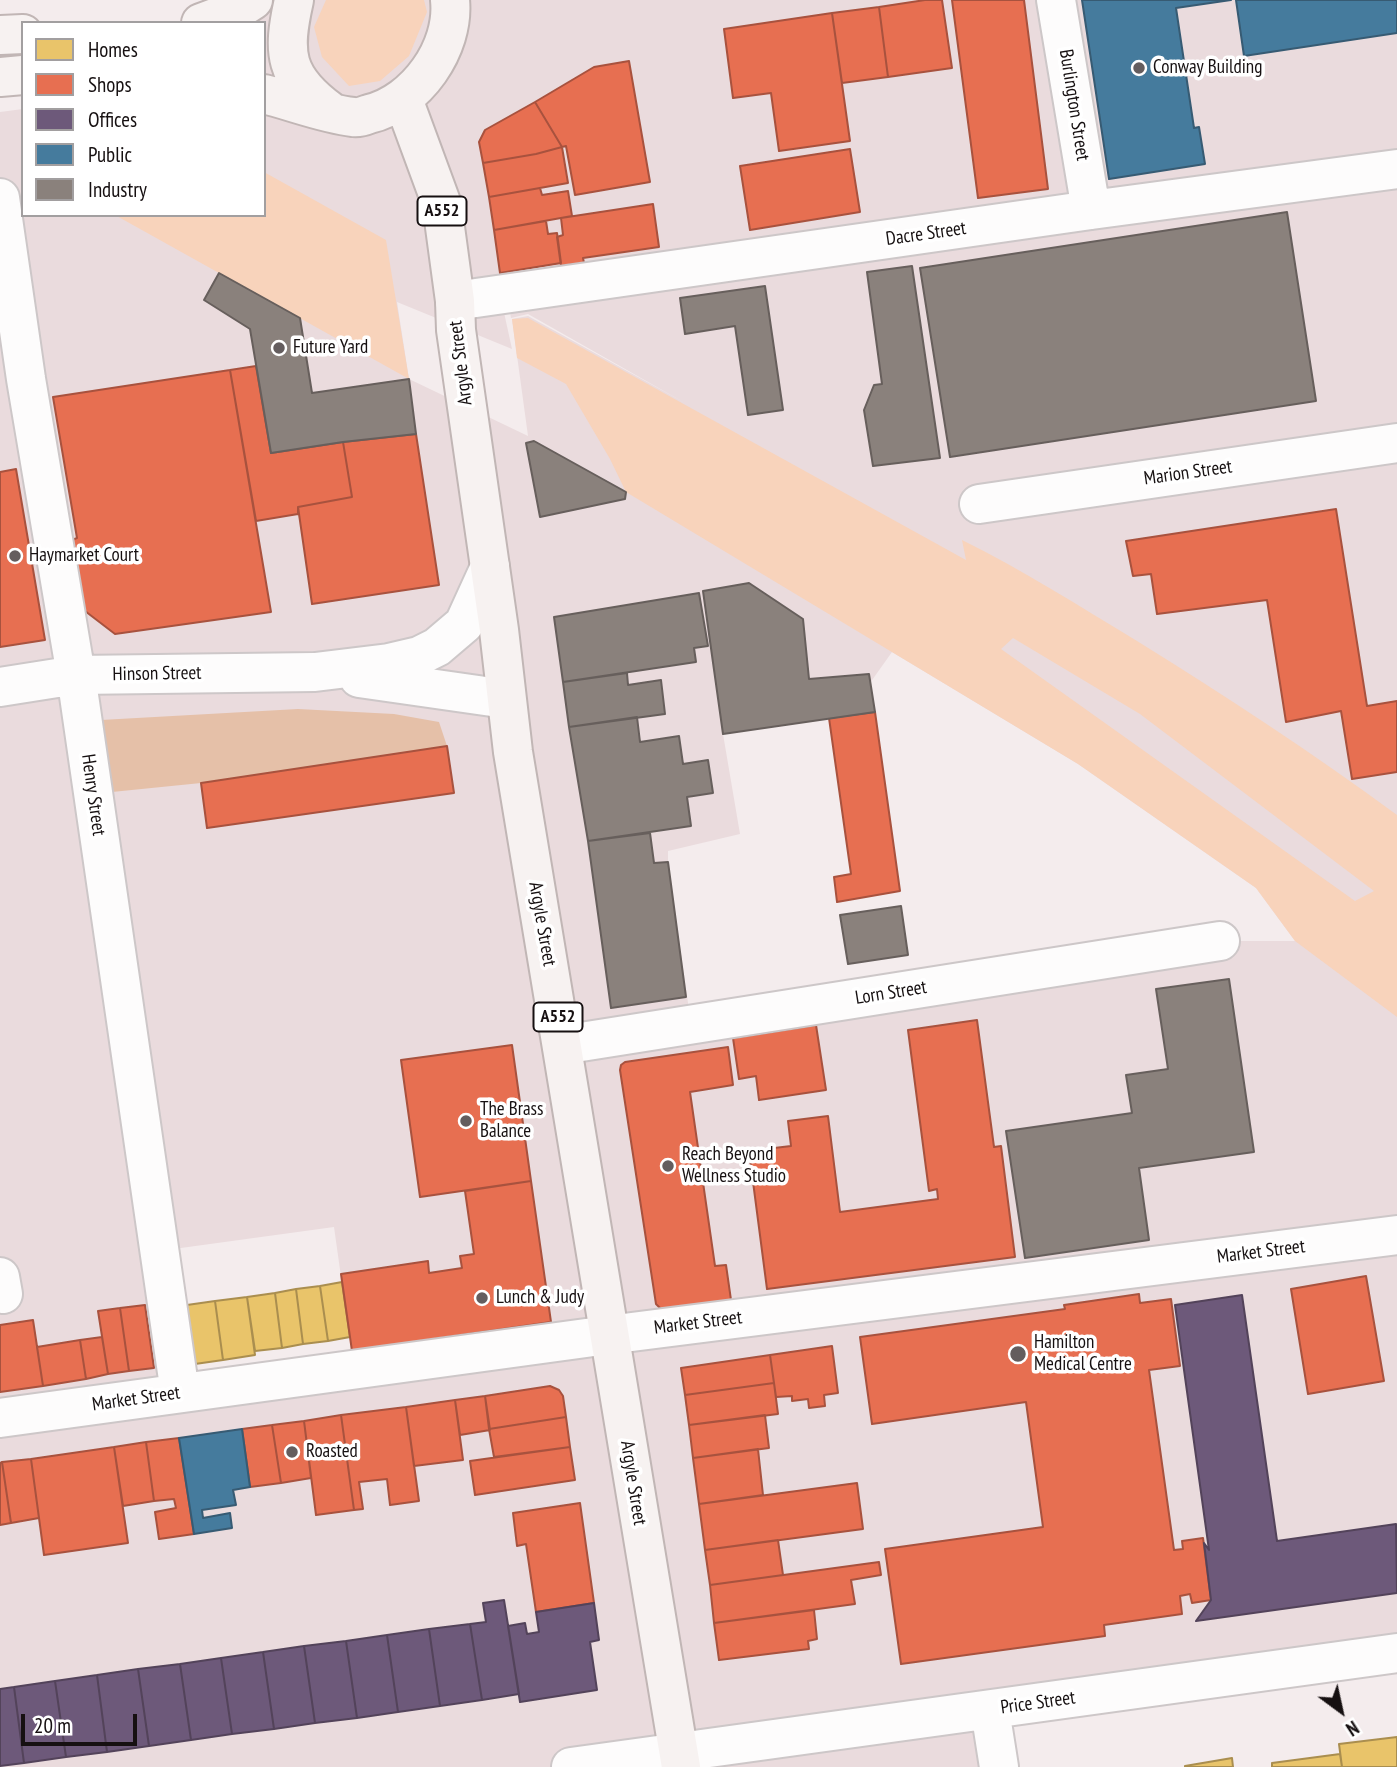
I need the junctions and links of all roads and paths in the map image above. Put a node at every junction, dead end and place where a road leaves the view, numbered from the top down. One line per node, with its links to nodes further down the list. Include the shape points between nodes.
1 (253, 0): 5 (main road)
2 (294, 0): 12 (main road, via 288,55 297,80)
3 (450, 0): 11 (main road, via 446,38 422,80)
4 (1056, 0): 15 (street, Burlington Street)
5 (206, 21)
6 (0, 34): 7 (main road)
7 (21, 34)
8 (21, 75): 9 (main road)
9 (0, 77)
10 (266, 95): 12 (main road)
11 (403, 99): 12 (main road, via 356,118); 16 (main road, Argyle Street / A552, via 442,205)
12 (330, 111)
13 (1397, 169): 15 (street, Dacre Street)
14 (0, 198): 21 (street, Henry Street)
15 (1091, 210): 16 (street, Dacre Street)
16 (455, 315): 19 (main road, Argyle Street / A552)
17 (1397, 443): 18 (street, Marion Street)
18 (979, 504)
19 (490, 567): 20 (street, Hinson Street, via 464,624 438,647 389,663); 23 (main road, Argyle Street / A552)
20 (315, 672): 21 (street, Hinson Street); 23 (street, Hinson Street)
21 (76, 675): 22 (street, Hinson Street); 28 (street, Henry Street)
22 (0, 687)
23 (506, 699): 25 (main road, Argyle Street / A552)
24 (1220, 941): 25 (street, Lorn Street)
25 (562, 1045): 27 (main road, Argyle Street / A552)
26 (1397, 1235): 27 (street, Market Street)
27 (608, 1335): 28 (street, Market Street); 32 (main road, Argyle Street / A552)
28 (180, 1393): 29 (street, Market Street)
29 (0, 1418)
30 (1397, 1653): 31 (street, Price Street)
31 (990, 1710): 32 (street, Price Street); 34 (street)
32 (680, 1759): 33 (street, Price Street)
33 (571, 1767)
34 (999, 1767)

